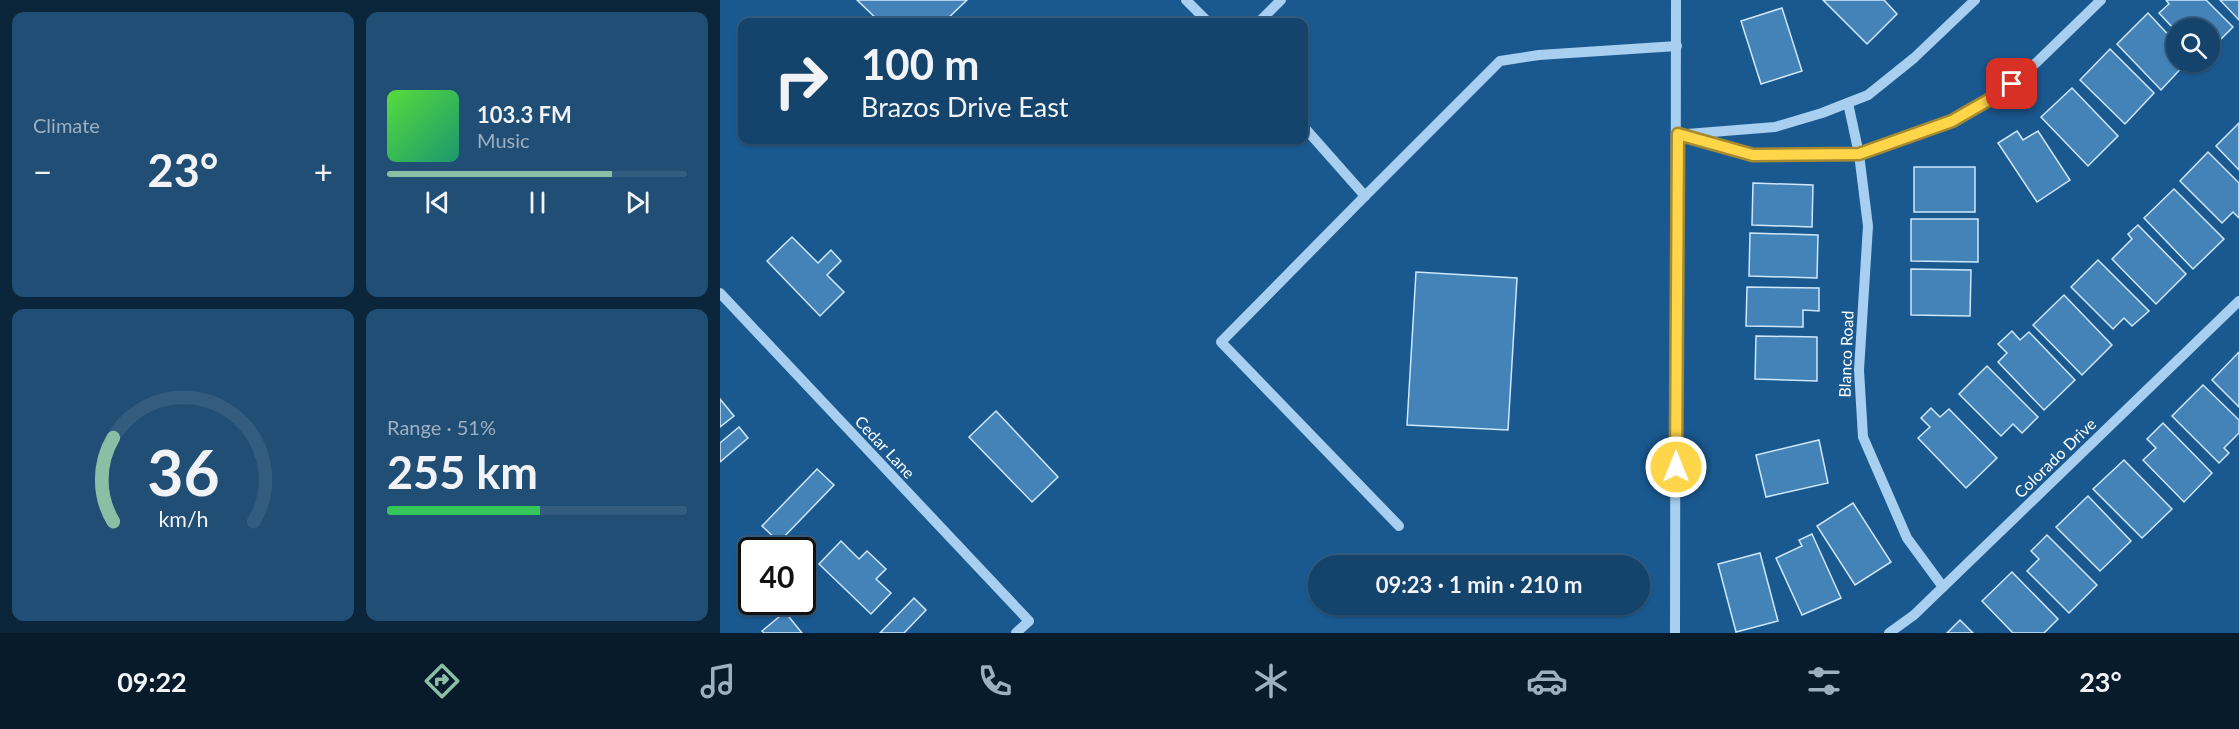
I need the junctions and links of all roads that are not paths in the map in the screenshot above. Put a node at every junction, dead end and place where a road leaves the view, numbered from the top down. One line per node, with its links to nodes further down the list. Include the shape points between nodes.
1 (1186, 0): 6 (street)
2 (1281, 0): 7 (street)
3 (1676, 0): 8 (street)
4 (1975, 0): 9 (street, via 1914,58 1868,95)
5 (2101, 0): 12 (street, via 1999,94 1952,121)
6 (1204, 18)
7 (1262, 18)
8 (1677, 46): 11 (street); 13 (street, via 1500,61)
9 (1848, 103): 11 (street, via 1775,127); 12 (street, Blanco Road)
10 (1308, 132): 13 (street)
11 (1678, 134): 12 (street, via 1753,155); 19 (street)
12 (1859, 154): 17 (street, Blanco Road, via 1868,226 1859,370 1863,437 1907,538)
13 (1365, 196): 16 (street, via 1221,342)
14 (720, 293): 18 (street, Cedar Lane, via 1029,621)
15 (2239, 301): 17 (street, Colorado Drive)
16 (1399, 526)
17 (1943, 587): 20 (street, Colorado Drive)
18 (1016, 633)
19 (1675, 633)
20 (1889, 633)

